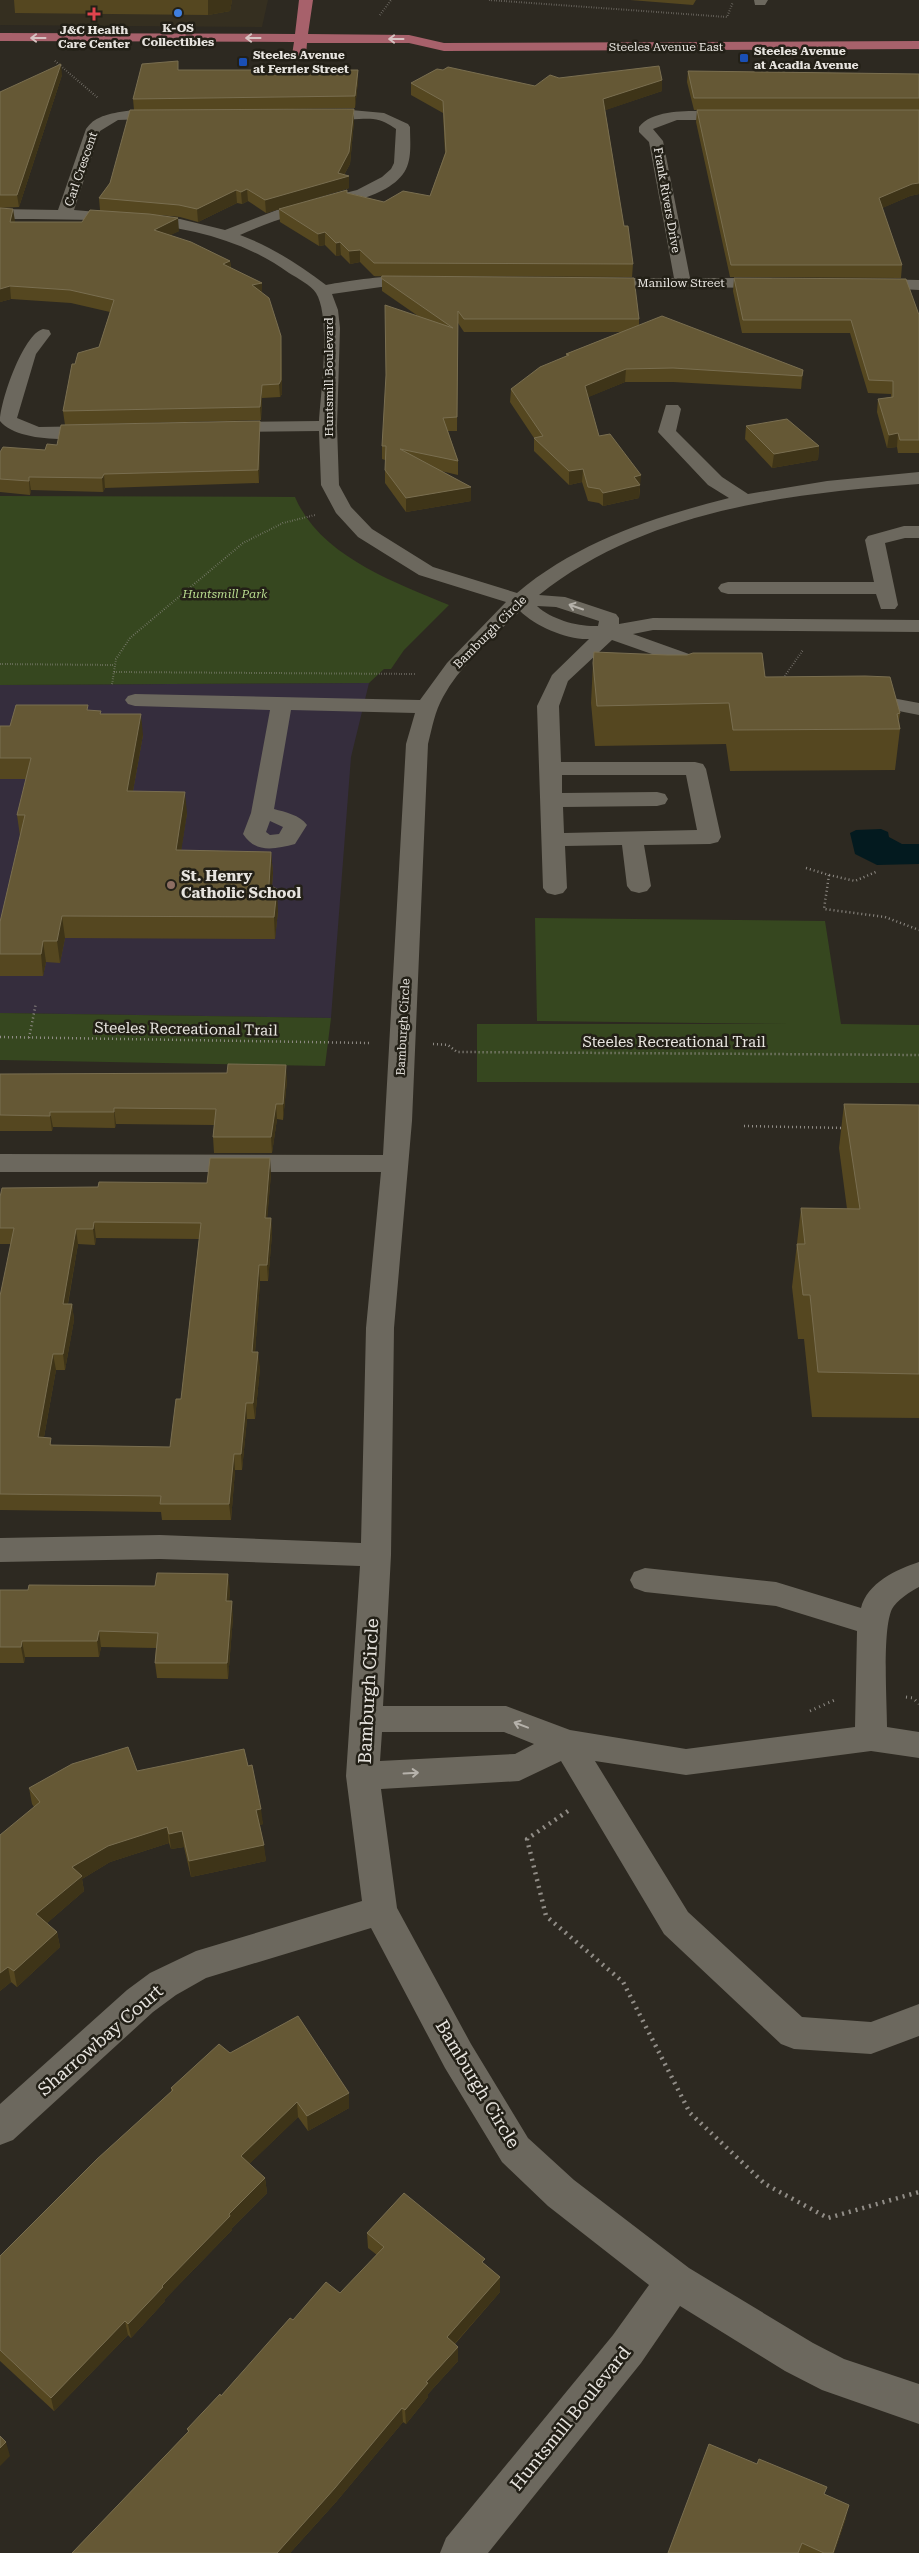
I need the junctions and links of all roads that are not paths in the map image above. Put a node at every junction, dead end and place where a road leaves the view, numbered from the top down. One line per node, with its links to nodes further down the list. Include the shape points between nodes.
1 (306, 0): 3 (main road)
2 (0, 37): 3 (main road, Steeles Avenue East, one-way to 2)
3 (302, 38): 5 (main road, Steeles Avenue East, one-way to 3, via 409,39); 8 (main road)
4 (919, 45): 5 (main road, Steeles Avenue East)
5 (444, 47): 6 (main road, Steeles Avenue East)
6 (418, 53)
7 (282, 55): 8 (main road)
8 (299, 55): 9 (main road)
9 (316, 56)
10 (186, 115): 14 (street, Carl Crescent, via 119,116 103,121 93,129)
11 (301, 116): 15 (street, via 356,114 394,120 403,127 401,164 387,180 371,188)
12 (745, 116): 18 (street, Frank Rivers Drive, via 663,118 646,128 649,137 656,141)
13 (0, 214): 14 (street)
14 (65, 214): 15 (street, via 172,223)
15 (226, 235): 22 (street, via 262,249)
16 (429, 282): 22 (street, via 381,282)
17 (585, 283): 18 (street, Manilow Street)
18 (683, 283): 19 (street, Manilow Street)
19 (790, 284)
20 (859, 284): 21 (street)
21 (919, 285)
22 (323, 290): 25 (street, Huntsmill Boulevard, via 332,328)
23 (43, 334): 27 (street, via 28,354 8,420 20,428 37,432)
24 (672, 409): 29 (street, via 667,432 715,481)
25 (328, 426): 26 (street); 33 (street, Huntsmill Boulevard, via 330,485 343,509 365,533 426,571)
26 (202, 428)
27 (115, 430)
28 (919, 478): 29 (street, Bamburgh Circle, via 810,488)
29 (746, 501): 33 (street, Bamburgh Circle, via 617,541 558,572)
30 (919, 532): 32 (street, via 904,532 875,540)
31 (728, 588): 32 (street)
32 (885, 588): 34 (street)
33 (519, 600): 36 (street, via 537,617 581,633); 41 (street, Bamburgh Circle, via 452,668)
34 (892, 626): 35 (street); 36 (street, via 653,624)
35 (919, 626)
36 (608, 632): 37 (street, via 712,668); 43 (street, via 559,679 548,706)
37 (780, 682)
38 (845, 695): 42 (street)
39 (135, 700): 40 (street)
40 (282, 704): 41 (street); 46 (street)
41 (428, 707): 52 (street, Bamburgh Circle, via 417,744 399,1121)
42 (919, 709)
43 (550, 768): 44 (street); 47 (street, via 695,769 710,837)
44 (551, 800): 45 (street); 48 (street)
45 (657, 800)
46 (262, 813)
47 (632, 838): 48 (street); 49 (street)
48 (553, 840): 50 (street)
49 (639, 886)
50 (555, 888)
51 (0, 1163): 52 (street)
52 (394, 1164): 54 (street, Bamburgh Circle, via 380,1328)
53 (0, 1550): 54 (street, via 160,1547)
54 (376, 1555): 58 (street, Bamburgh Circle)
55 (919, 1574): 57 (street, via 901,1582 878,1603)
56 (645, 1580): 57 (street, via 776,1594)
57 (873, 1624): 59 (street)
58 (367, 1719): 60 (street, one-way to 58, via 506,1719); 62 (street, Bamburgh Circle)
59 (871, 1738): 60 (street, via 686,1762); 61 (street)
60 (567, 1743): 62 (street, one-way to 60, via 519,1767); 64 (street, via 676,1922 794,2033 871,2038)
61 (919, 1745)
62 (363, 1776): 63 (street, Bamburgh Circle)
63 (380, 1910): 65 (street, Sharrowbay Court, via 196,1966 163,1984); 66 (street, Bamburgh Circle, via 458,2056 515,2150 561,2193)
64 (919, 2020)
65 (0, 2128)
66 (676, 2281): 67 (street, Bamburgh Circle, via 799,2357 836,2376); 68 (street, Huntsmill Boulevard, via 627,2349)
67 (919, 2404)
68 (461, 2553)

